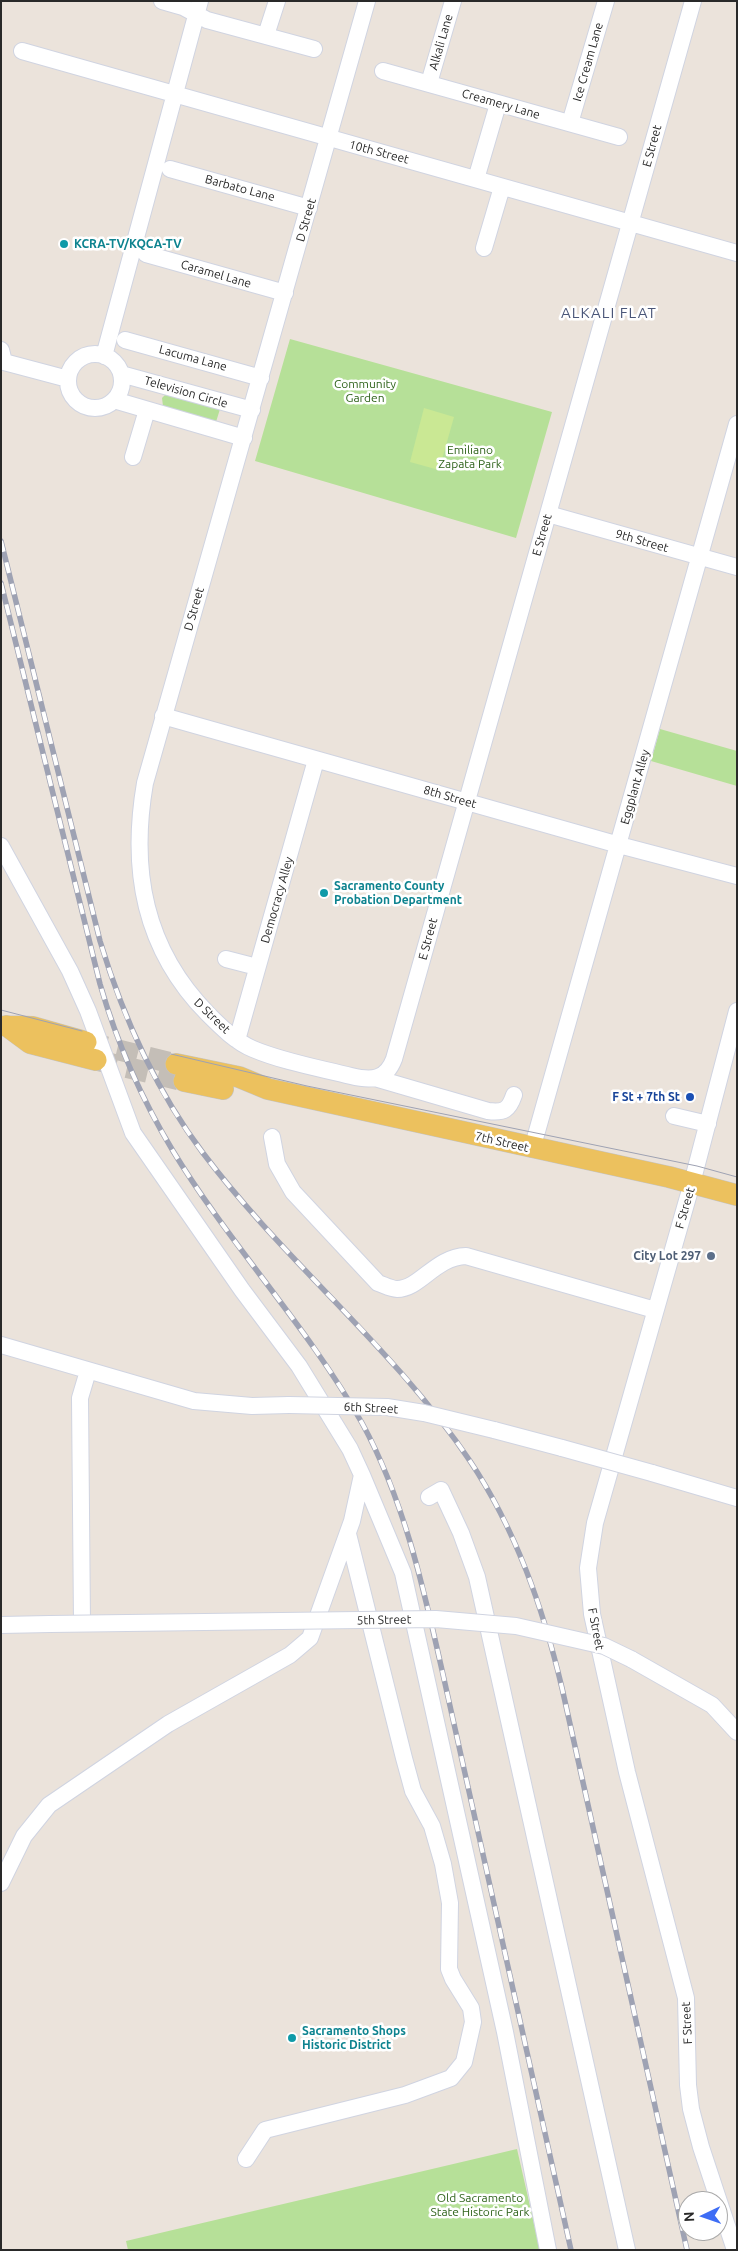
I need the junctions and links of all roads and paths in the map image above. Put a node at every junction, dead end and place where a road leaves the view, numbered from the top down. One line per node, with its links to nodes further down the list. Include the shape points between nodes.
1 (162, 1): 7 (street)
2 (277, 1): 8 (street)
3 (367, 1): 17 (street, D Street)
4 (453, 1): 12 (street, Alkali Lane)
5 (606, 1): 15 (street, Ice Cream Lane)
6 (693, 1): 22 (street, E Street)
7 (198, 8): 8 (street, via 207,20); 13 (street)
8 (266, 35): 9 (street)
9 (314, 48)
10 (22, 51): 13 (street, 10th Street)
11 (383, 71): 12 (street, Creamery Lane)
12 (430, 84): 14 (street, Creamery Lane)
13 (176, 94): 17 (street, 10th Street); 29 (street)
14 (498, 104): 15 (street, Creamery Lane); 19 (street)
15 (570, 123): 16 (street, Creamery Lane)
16 (619, 137)
17 (328, 138): 19 (street, 10th Street); 21 (street, D Street)
18 (170, 169): 21 (street, Barbato Lane)
19 (476, 179): 20 (street, 10th Street)
20 (502, 187): 22 (street, 10th Street); 23 (street)
21 (309, 208): 26 (street, D Street)
22 (631, 223): 24 (street, 10th Street); 39 (street, E Street)
23 (484, 248)
24 (737, 253)
25 (146, 254): 26 (street, Caramel Lane)
26 (285, 293): 31 (street, D Street)
27 (125, 340): 31 (street, Lacuma Lane)
28 (1, 350): 32 (street, via 4,362)
29 (104, 356): 30 (street, via 112,360); 32 (street, via 96,354 81,359 74,364)
30 (121, 374): 33 (street, via 121,387); 35 (street, Television Circle)
31 (261, 378): 35 (street, D Street)
32 (68, 379): 33 (street, via 72,395 84,406 100,407)
33 (114, 400): 34 (street)
34 (147, 410): 37 (street); 38 (street)
35 (252, 410): 37 (street, D Street)
36 (737, 424): 40 (street, Eggplant Alley)
37 (244, 438): 42 (street, D Street)
38 (133, 457)
39 (548, 514): 40 (street, 9th Street); 44 (street, E Street)
40 (700, 557): 41 (street, 9th Street); 45 (street, Eggplant Alley)
41 (737, 567)
42 (163, 716): 43 (street, 8th Street); 52 (street, D Street, via 140,811 139,870 144,897 150,922 176,973 193,998)
43 (316, 760): 44 (street, 8th Street); 49 (street, Democracy Alley)
44 (466, 802): 45 (street, 8th Street); 55 (street, E Street, via 390,1069)
45 (619, 844): 47 (street, 8th Street); 60 (street, Eggplant Alley)
46 (1, 846): 66 (street, via 70,971 133,1134 299,1366 350,1449)
47 (737, 876)
48 (226, 959): 49 (street)
49 (257, 967): 52 (street, Democracy Alley)
50 (737, 1011): 58 (street, F Street)
51 (4, 1025): 53 (main road, via 33,1027)
52 (237, 1040): 55 (street, D Street, via 272,1055 359,1078)
53 (91, 1051)
54 (180, 1072): 60 (main road, 7th Street, via 239,1078 268,1089)
55 (375, 1078): 56 (street, D Street, via 497,1112 508,1109)
56 (514, 1095)
57 (674, 1116): 58 (street)
58 (708, 1124): 61 (street, F Street)
59 (272, 1137): 63 (street, via 278,1164 293,1192 378,1283 397,1289 412,1284 446,1260 466,1256)
60 (532, 1149): 61 (main road, 7th Street)
61 (692, 1183): 62 (main road, 7th Street); 63 (street, F Street)
62 (737, 1195)
63 (655, 1310): 79 (street, F Street, via 595,1523 588,1568 589,1591 616,1728 686,1998 688,2085 692,2108 701,2147)
64 (1, 1344): 65 (street, 6th Street)
65 (88, 1371): 68 (street, 6th Street, bridge, via 194,1401 252,1406 387,1407 424,1413); 70 (street, via 80,1398)
66 (362, 1475): 69 (street); 77 (street, via 403,1573 506,2032)
67 (429, 1497): 78 (street, via 441,1490 471,1538)
68 (737, 1498)
69 (348, 1534): 73 (street, via 310,1638 290,1655 168,1724); 76 (street, via 413,1791 432,1826 443,1864 450,1903 449,1969 471,2008 473,2022 464,2062 450,2078 405,2095 265,2130)
70 (82, 1623): 71 (street, 5th Street, bridge); 72 (street, 5th Street, bridge, via 436,1619 516,1626 604,1646 712,1705)
71 (1, 1625)
72 (737, 1732)
73 (48, 1805): 74 (street); 75 (street, via 24,1836)
74 (1, 1862)
75 (1, 1883)
76 (246, 2159)
77 (548, 2250)
78 (627, 2250)
79 (735, 2250)

